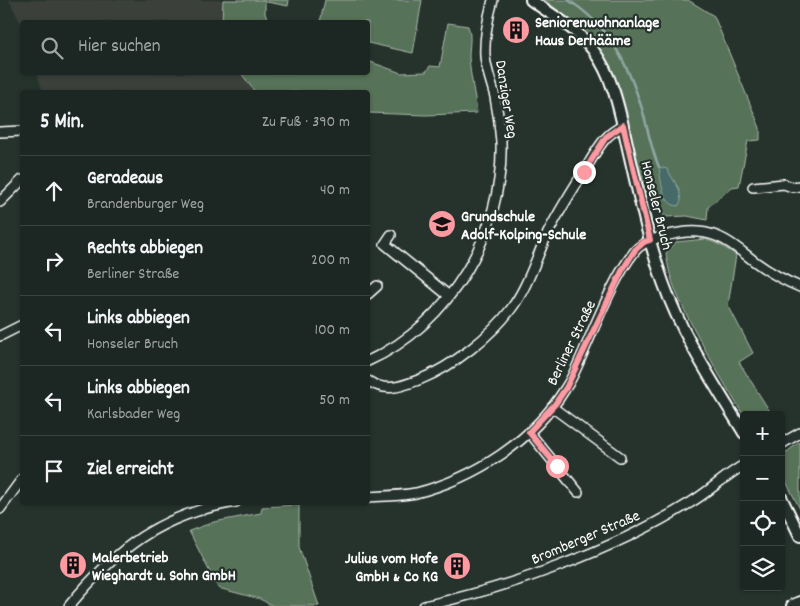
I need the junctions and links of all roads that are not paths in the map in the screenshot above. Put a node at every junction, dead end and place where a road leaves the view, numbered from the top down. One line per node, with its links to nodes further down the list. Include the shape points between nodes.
1 (493, 0): 15 (street, Danziger Weg, via 485,55 498,113 499,177 482,240 470,266)
2 (531, 0): 3 (street, Honseler Bruch, via 592,49 614,93)
3 (623, 125): 11 (street, Honseler Bruch); 19 (street, via 606,137 566,199 525,286 502,320 471,348 428,376 389,389)
4 (20, 130): 5 (street)
5 (0, 132)
6 (20, 182): 9 (street)
7 (800, 186): 8 (street)
8 (752, 187)
9 (0, 202)
10 (391, 235): 15 (street, via 385,244)
11 (650, 240): 13 (street, via 698,232 719,237 782,280); 20 (street, Berliner Straße, via 635,250 622,271 566,388); 21 (street, Honseler Bruch, via 663,282 688,338)
12 (377, 286): 14 (street)
13 (800, 287)
14 (370, 292)
15 (449, 296): 18 (street, Danziger Weg, via 408,336)
16 (20, 327): 17 (street)
17 (0, 336)
18 (370, 360)
19 (370, 382)
20 (552, 407): 22 (street, Berliner Straße); 25 (street)
21 (740, 425)
22 (529, 432): 28 (street); 29 (street, Berliner Straße, via 502,453 459,478 415,493)
23 (800, 433): 24 (street)
24 (785, 442)
25 (620, 457)
26 (740, 468): 36 (street, Bromberger Straße, via 690,503 635,533 521,579)
27 (20, 481): 32 (street)
28 (578, 492)
29 (370, 497)
30 (783, 501): 33 (street)
31 (224, 505): 35 (street, via 188,514 151,530 108,562)
32 (0, 509)
33 (800, 536)
34 (800, 603): 37 (main road)
35 (69, 606)
36 (424, 606)
37 (793, 606)

